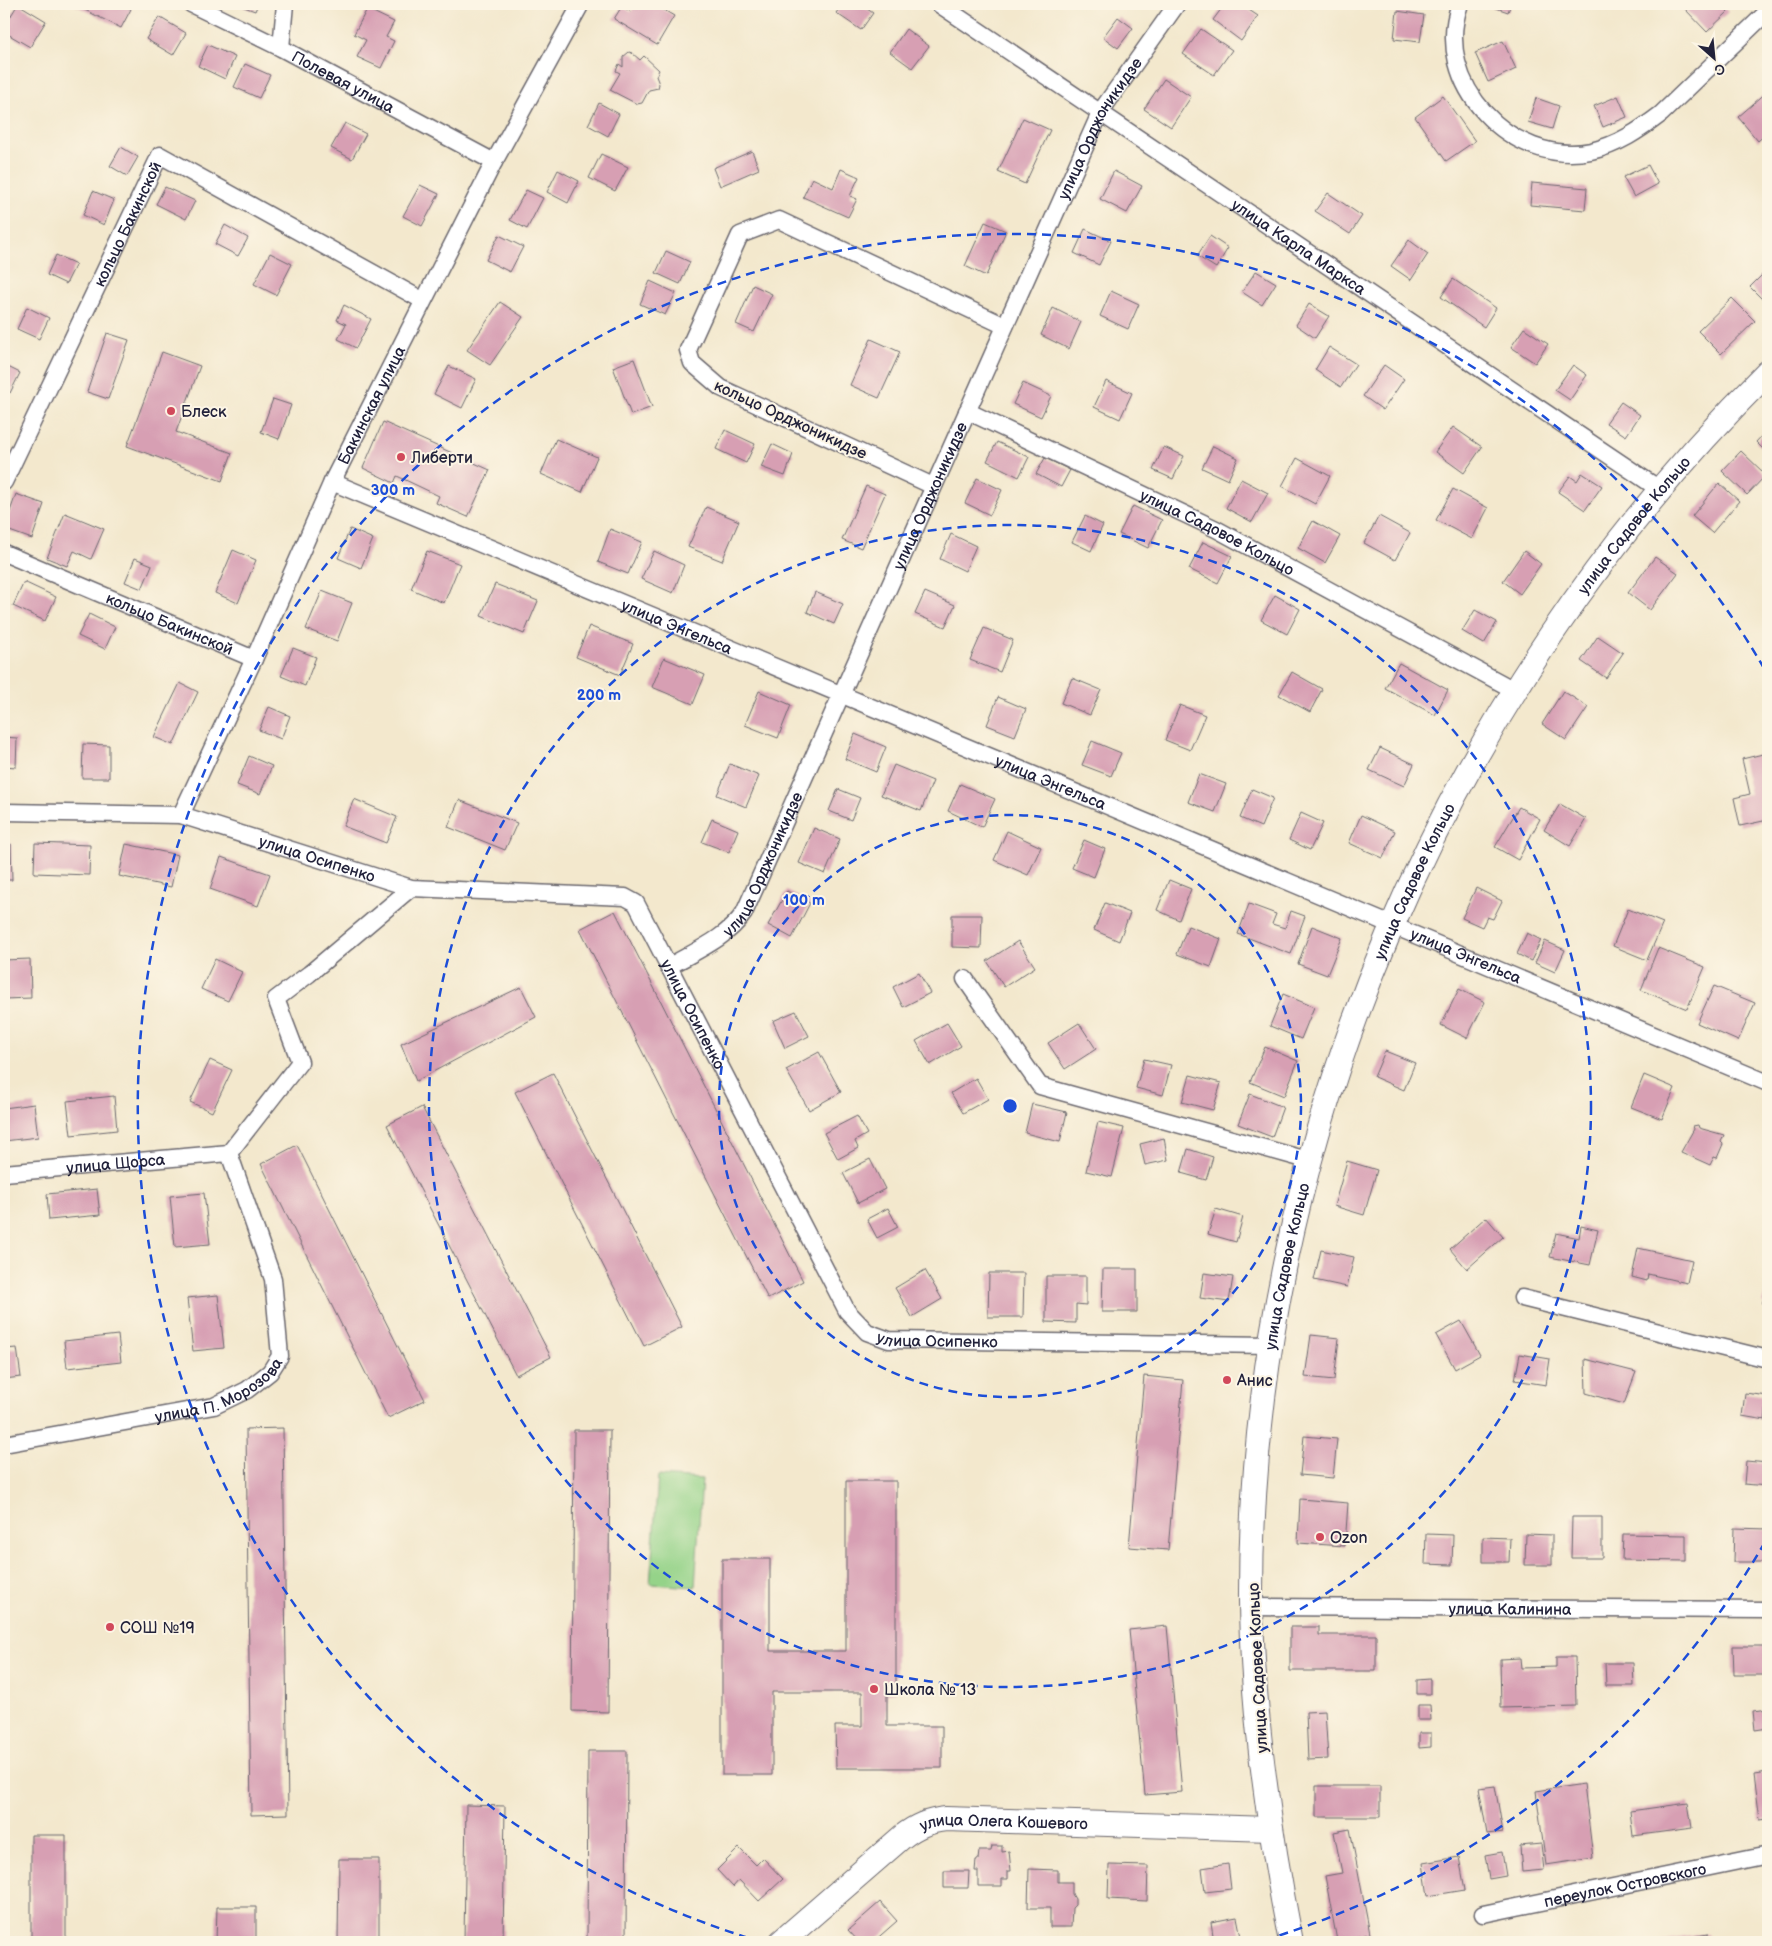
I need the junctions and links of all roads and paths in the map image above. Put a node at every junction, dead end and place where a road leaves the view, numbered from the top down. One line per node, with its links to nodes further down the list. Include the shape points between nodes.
1 (191, 4): 8 (street, Полевая улица)
2 (286, 4): 8 (street)
3 (581, 4): 10 (street, Бакинская улица)
4 (939, 4): 9 (street, улица Карла Маркса)
5 (1177, 4): 9 (street, улица Орджоникидзе)
6 (1460, 4): 7 (street, via 1455,36 1458,64 1468,91 1485,115 1507,134 1533,146 1562,152 1590,151 1618,143 1643,128)
7 (1768, 11)
8 (281, 48): 10 (street, Полевая улица)
9 (1100, 111): 12 (street, улица Орджоникидзе); 18 (street, улица Карла Маркса)
10 (494, 162): 11 (street, Бакинская улица)
11 (422, 300): 15 (street, кольцо Бакинской, via 160,155); 16 (street, Бакинская улица)
12 (1005, 326): 14 (street, улица Орджоникидзе); 17 (street, кольцо Орджоникидзе, via 779,220 740,235 688,350 692,363 721,388)
13 (1768, 372): 18 (main road, улица Садовое Кольцо)
14 (967, 411): 17 (street, улица Орджоникидзе); 21 (street, улица Садовое Кольцо, via 1216,529)
15 (4, 482)
16 (332, 482): 20 (street, Бакинская улица); 22 (street, улица Энгельса)
17 (934, 486): 22 (street, улица Орджоникидзе)
18 (1659, 489): 21 (main road, улица Садовое Кольцо, via 1597,568)
19 (4, 553): 20 (street, кольцо Бакинской)
20 (254, 658): 24 (street, Бакинская улица)
21 (1514, 690): 26 (main road, улица Садовое Кольцо, via 1449,805)
22 (842, 697): 26 (street, улица Энгельса); 27 (street, улица Орджоникидзе, via 744,912 723,936)
23 (4, 812): 24 (street, улица Осипенко)
24 (181, 815): 25 (street, улица Осипенко)
25 (411, 888): 27 (street, улица Осипенко, via 625,897 636,903); 30 (street, via 276,999 300,1062)
26 (1393, 924): 29 (street, улица Энгельса); 31 (main road, улица Садовое Кольцо, via 1349,1037)
27 (668, 967): 34 (street, улица Осипенко, via 847,1311 867,1332 889,1340)
28 (965, 979): 31 (street, via 1040,1086)
29 (1768, 1083)
30 (229, 1153): 32 (street, улица Щорса); 36 (street, улица П. Морозова, via 273,1279 280,1356 270,1372 247,1390 214,1406)
31 (1310, 1161): 34 (main road, улица Садовое Кольцо)
32 (4, 1173)
33 (1522, 1298): 35 (street)
34 (1272, 1345): 37 (main road, улица Садовое Кольцо, via 1258,1462)
35 (1768, 1359)
36 (4, 1444)
37 (1251, 1606): 38 (street, улица Калинина); 39 (main road, улица Садовое Кольцо, via 1258,1718)
38 (1768, 1610)
39 (1271, 1829): 42 (main road, улица Олега Кошевого, via 931,1821 902,1837); 43 (main road, улица Садовое Кольцо)
40 (1768, 1855): 41 (street, переулок Островского)
41 (1483, 1914)
42 (781, 1942)
43 (1290, 1942)

